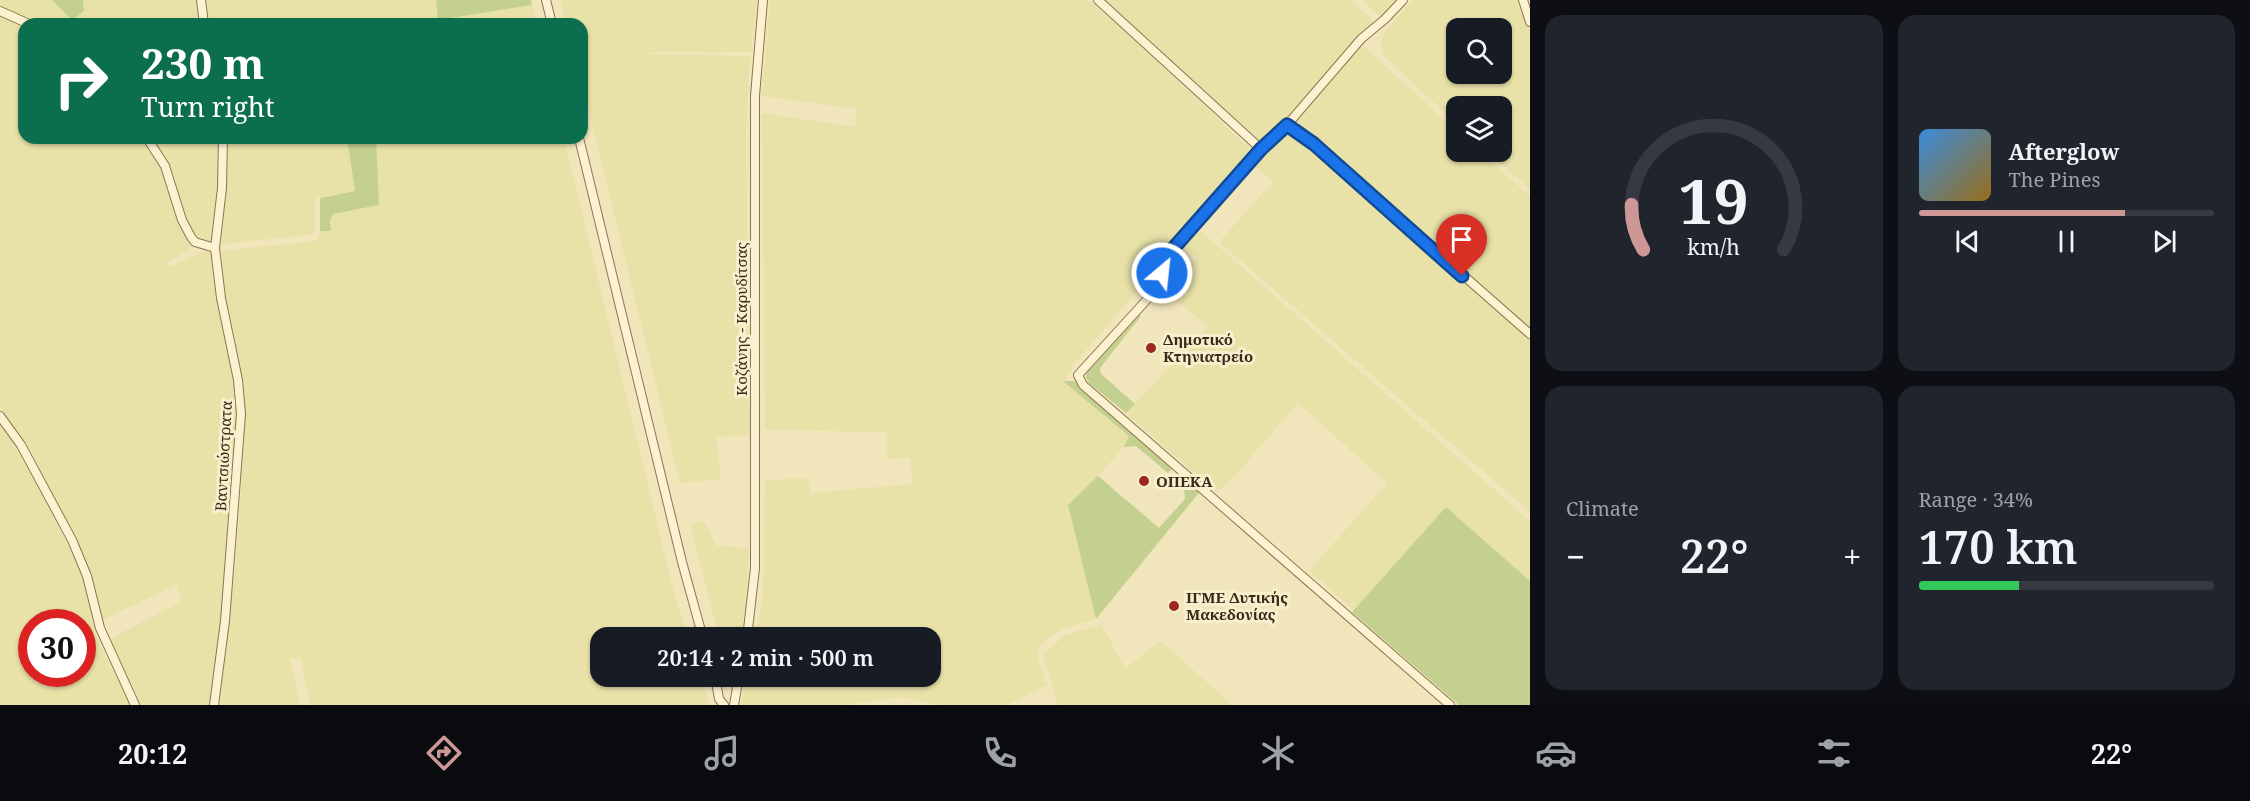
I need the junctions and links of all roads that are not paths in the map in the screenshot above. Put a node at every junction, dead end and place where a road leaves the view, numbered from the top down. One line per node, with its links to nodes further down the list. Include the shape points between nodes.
1 (201, 0): 8 (street)
2 (546, 0): 9 (street)
3 (764, 0): 21 (street, Κοζάνης - Καρυδίτσας, via 754,96 756,568)
4 (1098, 0): 16 (street)
5 (1402, 0): 12 (street, via 1361,39)
6 (1523, 0): 11 (street)
7 (0, 12): 10 (street)
8 (203, 18)
9 (550, 18)
10 (18, 19)
11 (1530, 22)
12 (1287, 125): 16 (street); 18 (street, via 1314,144)
13 (151, 144): 17 (street, via 165,166 190,237)
14 (223, 144): 17 (street, Βαντσιώστρατα)
15 (580, 144): 20 (street)
16 (1261, 149): 28 (street, via 1171,251 1152,294 1078,375 1083,385 1138,434)
17 (215, 248): 25 (street, Βαντσιώστρατα, via 241,414 225,621)
18 (1530, 334)
19 (0, 416): 24 (street, via 21,445 72,540 87,576 100,628)
20 (700, 627)
21 (748, 627)
22 (737, 687): 27 (street)
23 (718, 689): 26 (street); 27 (street)
24 (135, 705)
25 (214, 705)
26 (724, 705)
27 (734, 705)
28 (1450, 705)

